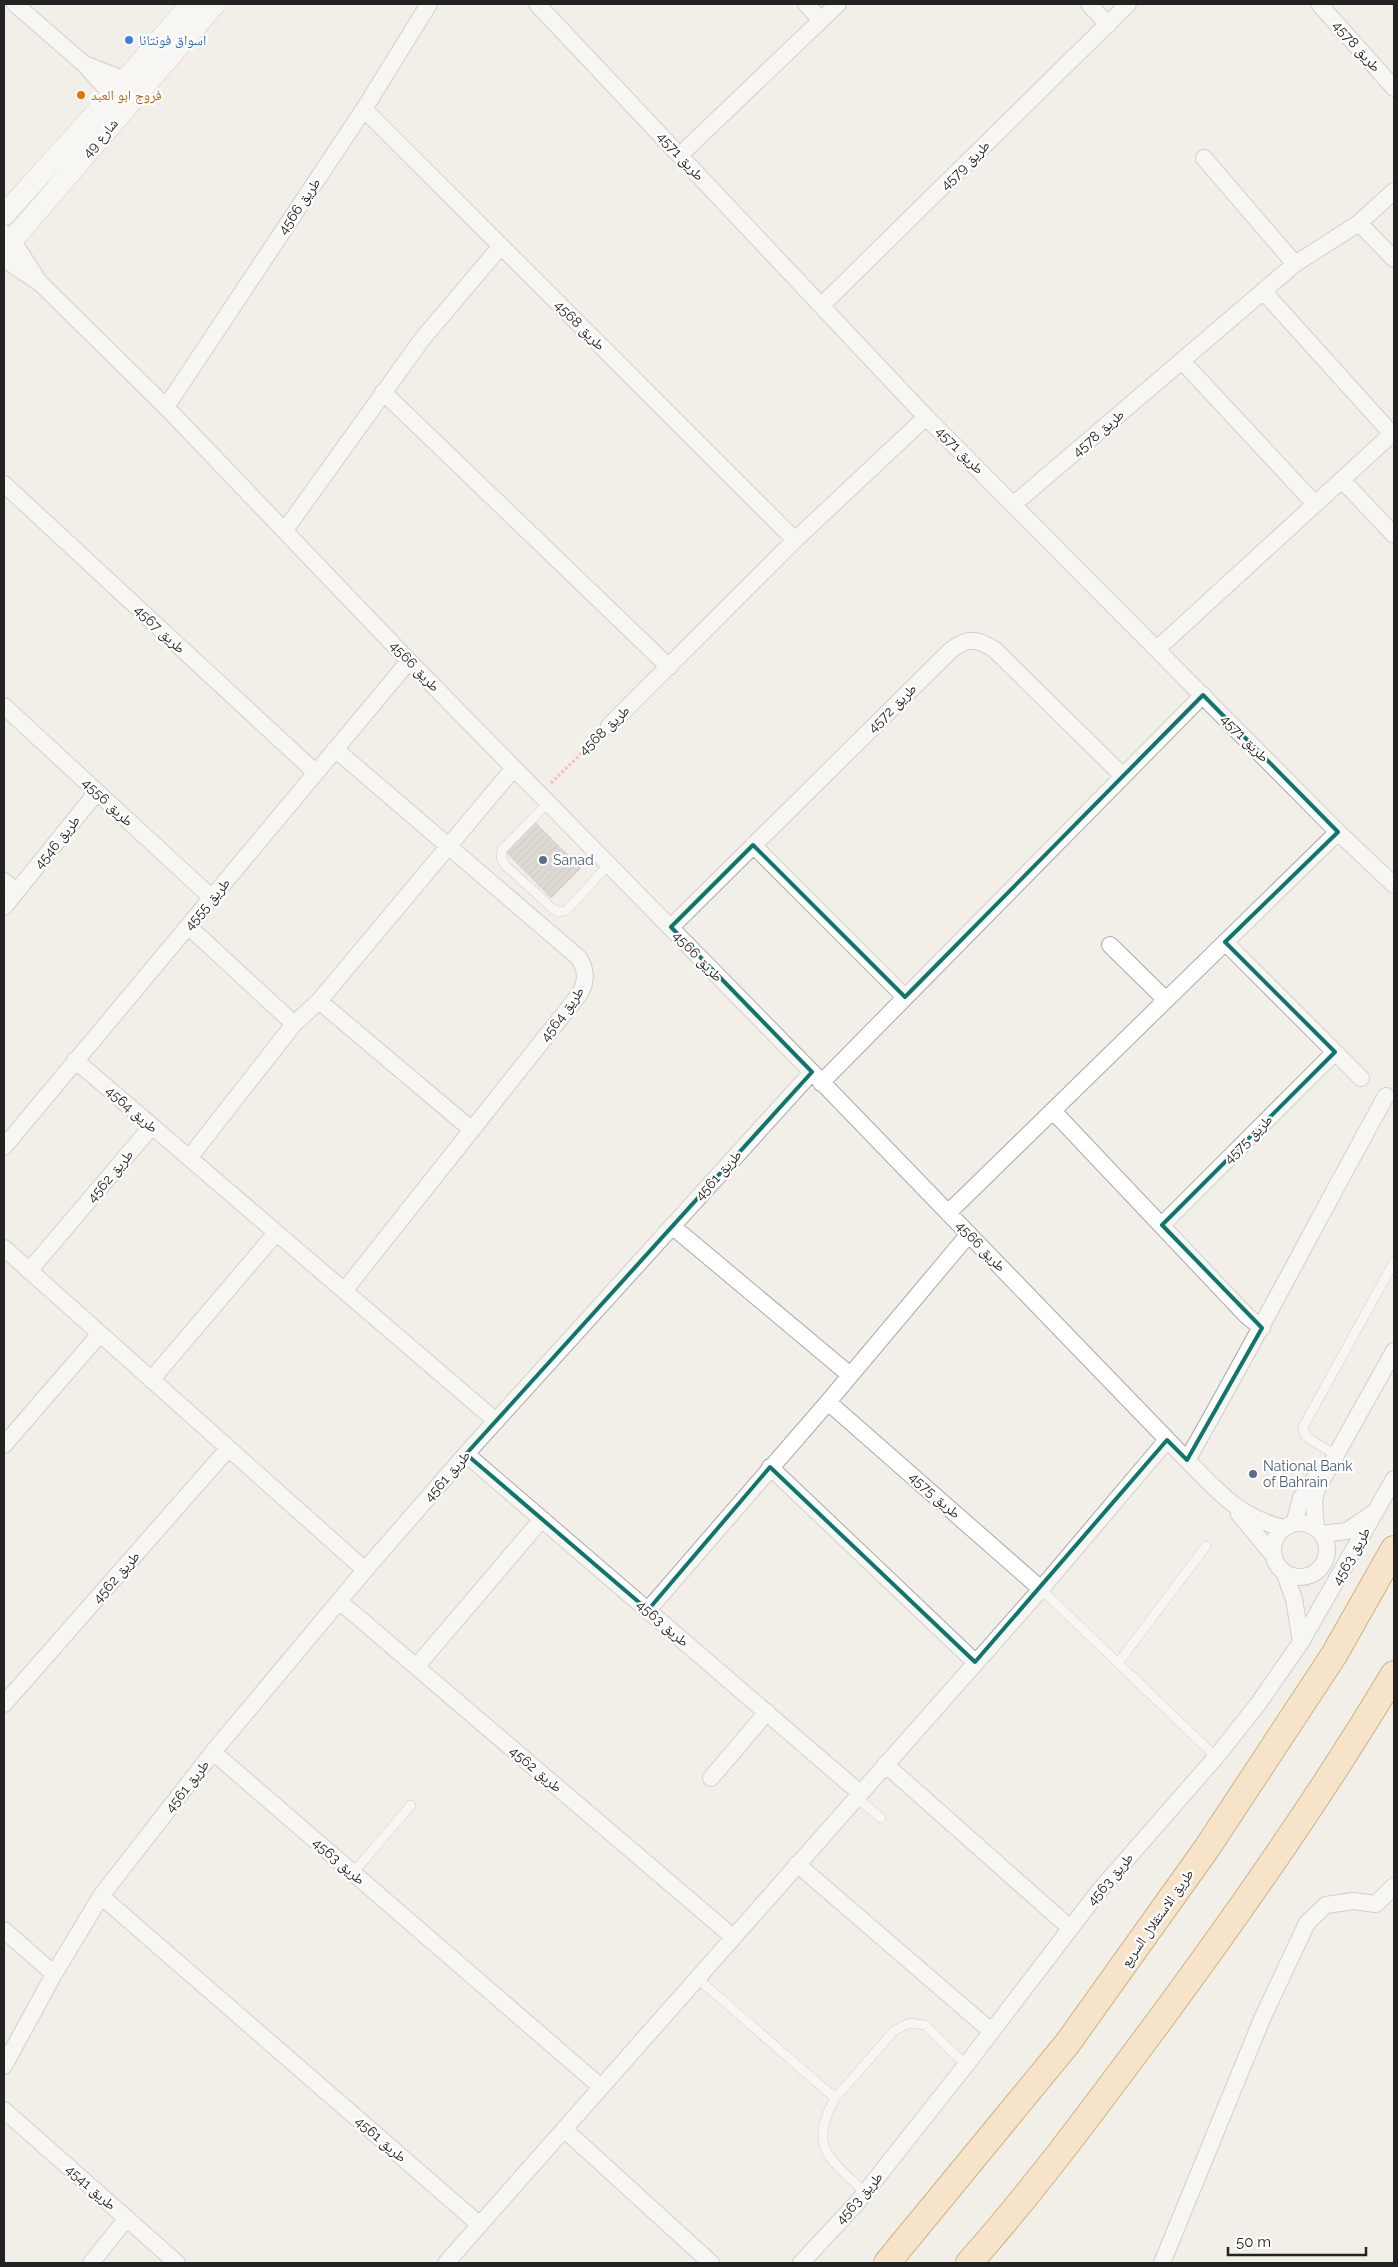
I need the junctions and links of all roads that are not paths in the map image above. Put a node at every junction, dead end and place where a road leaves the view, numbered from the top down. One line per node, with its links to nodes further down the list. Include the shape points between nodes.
1 (15, 4): 13 (street)
2 (191, 4): 14 (street, شارع 49)
3 (215, 4): 14 (street, شارع 49)
4 (429, 4): 17 (street, طريق 4566)
5 (537, 4): 18 (street, طريق 4571)
6 (806, 4): 11 (street)
7 (838, 4): 11 (street)
8 (1089, 4): 12 (street)
9 (1128, 4): 12 (street, طريق 4579)
10 (1319, 4): 15 (street, طريق 4578)
11 (821, 20): 18 (street)
12 (1108, 25): 28 (street, طريق 4579)
13 (84, 64): 14 (street); 16 (street)
14 (132, 86): 16 (street, شارع 49)
15 (1394, 88)
16 (118, 102): 21 (street, شارع 49); 23 (street, شارع 49)
17 (364, 109): 24 (street, طريق 4568); 31 (street, طريق 4566)
18 (680, 155): 28 (street, طريق 4571)
19 (1204, 158): 26 (street)
20 (1394, 190): 22 (street, طريق 4578)
21 (4, 215)
22 (1359, 222): 25 (street); 26 (street, طريق 4578)
23 (6, 246): 31 (street, طريق 4566)
24 (501, 246): 30 (street, via 422,338); 40 (street, طريق 4568)
25 (1394, 259)
26 (1295, 264): 27 (street, طريق 4578)
27 (1263, 291): 29 (street, طريق 4578); 33 (street)
28 (822, 305): 32 (street, طريق 4571)
29 (1182, 361): 36 (street, طريق 4578); 37 (street)
30 (383, 392): 38 (street); 43 (street)
31 (166, 407): 38 (street, طريق 4566)
32 (926, 417): 36 (street, طريق 4571); 40 (street, طريق 4568)
33 (1393, 433): 34 (street)
34 (1342, 480): 37 (street); 39 (street)
35 (4, 484): 49 (street, طريق 4567)
36 (1014, 504): 41 (street, طريق 4571)
37 (1315, 504): 41 (street)
38 (285, 530): 42 (street, طريق 4566)
39 (1394, 535)
40 (795, 540): 43 (street, طريق 4568)
41 (1157, 649): 44 (street, طريق 4571)
42 (409, 661): 47 (street, طريق 4555); 48 (street, طريق 4566)
43 (669, 667): 46 (street, طريق 4568)
44 (1202, 695): 50 (street); 53 (street, طريق 4571)
45 (4, 706): 51 (street, طريق 4556)
46 (609, 726)
47 (335, 749): 49 (street, طريق 4555); 55 (street, طريق 4564)
48 (514, 768): 52 (street, طريق 4566); 55 (street)
49 (316, 773): 59 (street, طريق 4555)
50 (1123, 776): 54 (street, طريق 4572, via 995,650 972,640 960,643 950,651); 65 (street)
51 (97, 792): 58 (street, طريق 4546); 59 (street, طريق 4556)
52 (544, 798): 56 (street, طريق 4566); 56 (lane, via 502,850 501,858 505,865 559,912 566,910)
53 (1338, 832): 57 (street, طريق 4571); 63 (street)
54 (753, 845): 62 (street, طريق 4572); 65 (street)
55 (449, 846): 67 (street); 76 (street, طريق 4564, via 579,958 585,970 582,991)
56 (609, 864): 62 (street, طريق 4566)
57 (1394, 885)
58 (10, 886): 60 (street, طريق 4546)
59 (212, 898): 61 (street, طريق 4555)
60 (4, 907)
61 (188, 926): 68 (street); 70 (street, طريق 4555)
62 (671, 928): 71 (street, طريق 4566)
63 (1225, 942): 66 (street); 69 (street)
64 (1110, 945): 66 (street)
65 (904, 997): 71 (street)
66 (1166, 1000): 74 (street)
67 (319, 1001): 68 (street); 76 (street)
68 (294, 1024): 78 (street)
69 (1335, 1052): 72 (street); 81 (street, طريق 4575)
70 (75, 1060): 75 (street, طريق 4564); 77 (street, طريق 4555)
71 (817, 1077): 79 (street, طريق 4566); 80 (street, طريق 4561)
72 (1361, 1078)
73 (1386, 1096): 88 (street)
74 (1053, 1111): 79 (street); 81 (street)
75 (152, 1126): 78 (street, طريق 4564); 86 (street, طريق 4562)
76 (472, 1130): 87 (street, طريق 4564)
77 (4, 1147)
78 (189, 1158): 82 (street, طريق 4564)
79 (948, 1213): 83 (street, طريق 4566)
80 (672, 1226): 91 (street); 94 (street, طريق 4561)
81 (1162, 1226): 88 (street)
82 (276, 1233): 87 (street, طريق 4564); 92 (street)
83 (969, 1234): 91 (street); 95 (street, طريق 4566)
84 (4, 1248): 86 (street)
85 (1394, 1262): 100 (lane, via 1303,1427 1305,1436)
86 (29, 1271): 89 (street)
87 (344, 1291): 94 (street, طريق 4564)
88 (1262, 1328): 101 (street)
89 (100, 1335): 92 (street); 97 (street)
90 (1394, 1351): 96 (street)
91 (850, 1375): 93 (street)
92 (151, 1380): 98 (street)
93 (828, 1402): 102 (street); 114 (street, طريق 4575)
94 (496, 1421): 99 (street, طريق 4561)
95 (1167, 1440): 101 (street, طريق 4566); 114 (street)
96 (1345, 1440): 100 (street); 108 (street, via 1317,1489 1314,1500)
97 (4, 1445)
98 (228, 1449): 112 (street); 122 (street, طريق 4562)
99 (466, 1454): 106 (street, طريق 4563); 112 (street, طريق 4561)
100 (1334, 1454): 107 (street, via 1307,1488)
101 (1187, 1460): 104 (street, طريق 4566)
102 (770, 1467): 116 (street); 118 (street)
103 (1394, 1479): 105 (street, طريق 4563)
104 (1231, 1504): 107 (street, طريق 4566, via 1256,1520); 111 (street, طريق 4566)
105 (1378, 1508): 108 (street, via 1347,1531); 117 (street, طريق 4563)
106 (542, 1520): 116 (street, طريق 4563); 120 (street)
107 (1289, 1526): 108 (street, via 1302,1523); 111 (street, via 1275,1540)
108 (1319, 1531): 113 (street, via 1327,1548 1320,1570 1298,1578)
109 (1206, 1546): 119 (lane)
110 (1394, 1549): 155 (main road, طريق الاستقلال السريع, via 1334,1655 1207,1848 1067,2044)
111 (1273, 1554): 113 (street)
112 (365, 1570): 115 (street, طريق 4561)
113 (1284, 1572): 117 (street, via 1294,1599)
114 (1042, 1589): 118 (street); 119 (lane)
115 (339, 1601): 120 (street, طريق 4562); 124 (street, طريق 4561)
116 (648, 1610): 123 (street, طريق 4563)
117 (1301, 1642): 125 (street, طريق 4563)
118 (975, 1662): 126 (street)
119 (1118, 1662): 125 (lane)
120 (416, 1666): 137 (street, طريق 4562)
121 (1394, 1674): 156 (main road, via 1348,1752 1233,1922 1112,2084)
122 (4, 1704)
123 (767, 1712): 127 (street); 128 (street, طريق 4563)
124 (213, 1752): 132 (street, طريق 4563); 134 (street, طريق 4561)
125 (1216, 1757): 135 (street, طريق 4563)
126 (885, 1764): 128 (street); 135 (street)
127 (712, 1778)
128 (858, 1795): 130 (lane); 131 (street)
129 (411, 1805): 132 (lane)
130 (881, 1818)
131 (797, 1864): 137 (street); 140 (street)
132 (353, 1873): 143 (street, طريق 4563)
133 (1394, 1886): 157 (street, via 1376,1904 1353,1901 1326,1905 1307,1924 1262,2019)
134 (101, 1896): 138 (street, طريق 4561); 149 (street, طريق 4561)
135 (1070, 1928): 140 (street, طريق 4563)
136 (4, 1930): 138 (street)
137 (733, 1936): 139 (street)
138 (54, 1974): 142 (street, طريق 4561)
139 (697, 1978): 143 (street); 144 (lane)
140 (991, 2031): 141 (street, طريق 4563)
141 (966, 2065): 144 (lane, via 925,2025 909,2023 894,2030); 147 (street, طريق 4563)
142 (4, 2066)
143 (601, 2087): 146 (street)
144 (835, 2098): 147 (lane, via 821,2133 826,2154)
145 (4, 2110): 148 (street, طريق 4541)
146 (564, 2129): 149 (street); 153 (street)
147 (865, 2193): 154 (street, طريق 4563)
148 (126, 2218): 150 (street); 151 (street, طريق 4541)
149 (480, 2225): 152 (street)
150 (91, 2263)
151 (178, 2263)
152 (446, 2263)
153 (711, 2263)
154 (801, 2263)
155 (887, 2263)
156 (969, 2263)
157 (1162, 2263)

